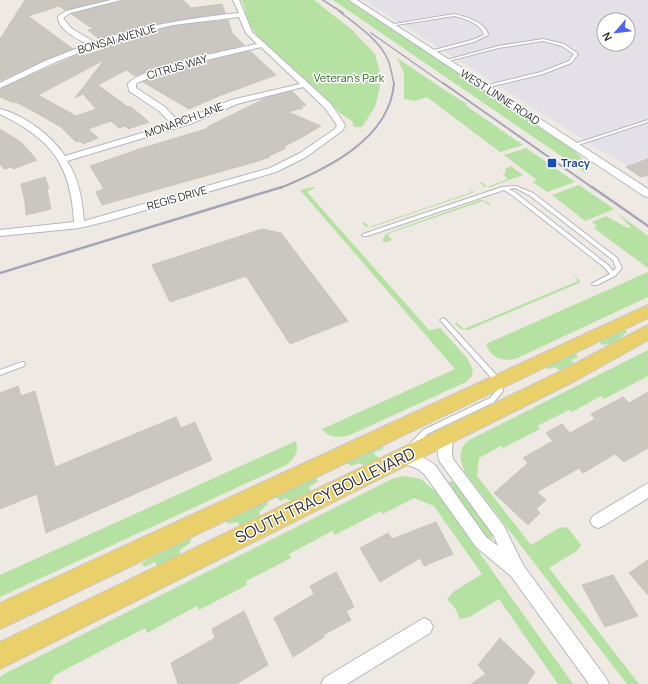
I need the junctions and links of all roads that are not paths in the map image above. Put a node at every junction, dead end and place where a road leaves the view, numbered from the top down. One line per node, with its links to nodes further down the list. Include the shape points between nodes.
1 (118, 0): 6 (street, via 68,12 60,17 73,33)
2 (236, 0): 4 (street)
3 (352, 0): 5 (street, WEST LINNE ROAD)
4 (241, 15): 6 (street, BONSAI AVENUE, via 189,20); 7 (street, via 249,33)
5 (390, 25): 8 (street, WEST LINNE ROAD); 8 (lane, via 454,15 465,17 486,32 486,35 473,41)
6 (92, 44): 11 (street, BONSAI AVENUE)
7 (262, 45): 10 (street); 15 (street, CITRUS WAY, via 175,65 136,80 132,84 132,89 157,106)
8 (431, 52): 9 (street, WEST LINNE ROAD)
9 (445, 61): 12 (street, WEST LINNE ROAD); 12 (lane, via 498,47 543,40 563,45 576,54 570,62 542,73)
10 (304, 84): 15 (street, MONARCH LANE, via 234,102); 20 (street, REGIS DRIVE, via 330,109 340,122 341,128 303,155 273,170)
11 (0, 86)
12 (485, 87): 16 (street, WEST LINNE ROAD)
13 (0, 111): 17 (street, via 41,135)
14 (648, 121): 16 (lane)
15 (177, 125): 17 (street, MONARCH LANE)
16 (573, 145): 19 (street, WEST LINNE ROAD)
17 (64, 159): 20 (street, via 76,190)
18 (504, 188): 22 (lane); 23 (lane, via 606,266); 23 (lane, via 516,187 531,194 615,259 619,268)
19 (648, 194)
20 (79, 225): 21 (street, REGIS DRIVE)
21 (0, 233)
22 (365, 235)
23 (613, 275): 24 (lane)
24 (595, 284)
25 (648, 311): 30 (main road, SOUTH TRACY BOULEVARD)
26 (442, 320): 30 (lane)
27 (648, 332): 31 (main road, SOUTH TRACY BOULEVARD, via 568,376)
28 (22, 364): 29 (lane)
29 (0, 373)
30 (498, 380): 32 (lane, via 500,391 497,396 425,432); 36 (main road, SOUTH TRACY BOULEVARD)
31 (447, 435): 32 (main road, SOUTH TRACY BOULEVARD); 35 (street, via 443,444 447,462 499,531)
32 (402, 457): 35 (street, via 423,464 430,470 481,542); 38 (main road, SOUTH TRACY BOULEVARD)
33 (648, 490): 34 (street)
34 (598, 521)
35 (517, 571): 40 (street)
36 (0, 616)
37 (424, 627): 39 (street)
38 (0, 656)
39 (330, 684)
40 (600, 684)

